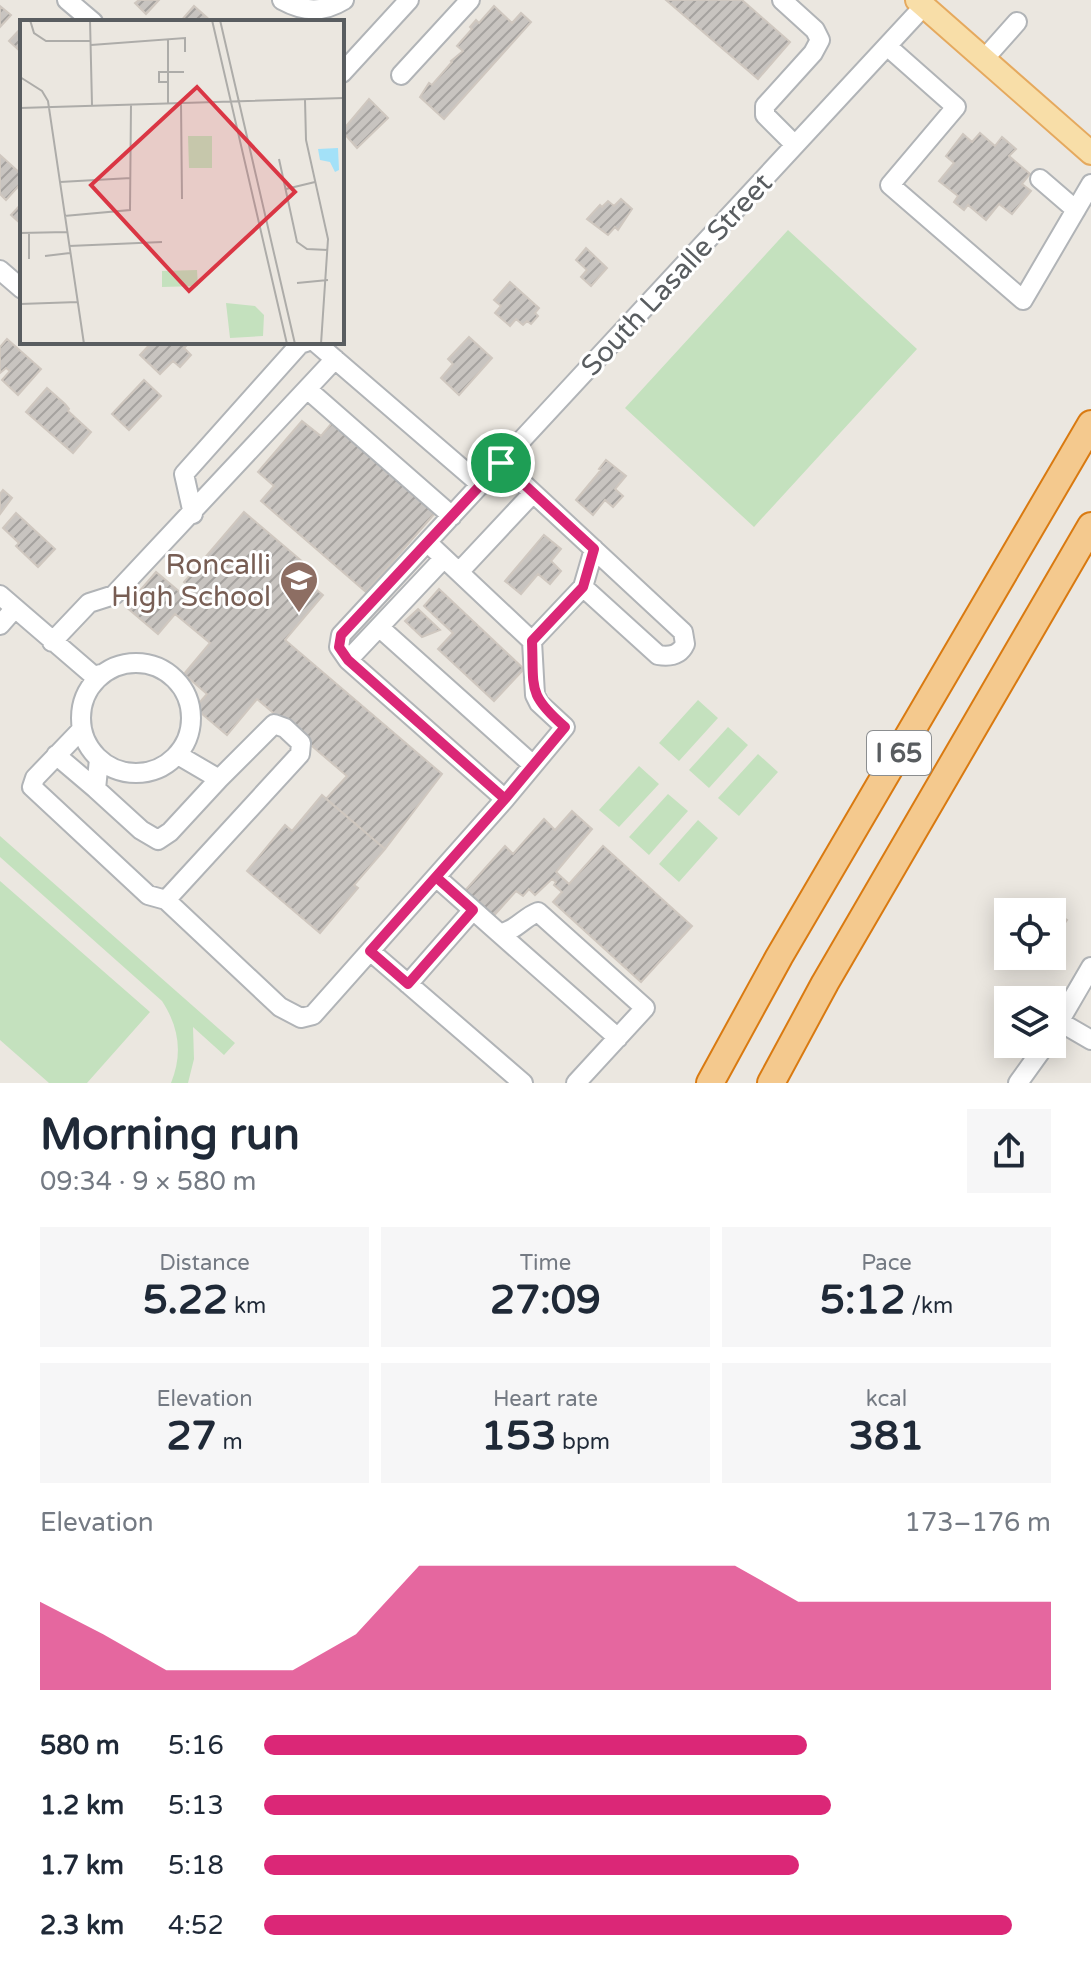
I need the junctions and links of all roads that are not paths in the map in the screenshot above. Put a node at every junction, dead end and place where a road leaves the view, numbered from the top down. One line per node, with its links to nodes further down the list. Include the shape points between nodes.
1 (67, 0): 8 (street)
2 (282, 0): 3 (street, via 308,10 327,10)
3 (344, 0)
4 (409, 0): 12 (street)
5 (782, 0): 14 (street, via 820,40 765,106 765,115)
6 (920, 3): 10 (street, South Lasalle Street); 11 (main road)
7 (459, 4): 13 (street)
8 (91, 20)
9 (1017, 22): 11 (street)
10 (887, 46): 14 (street, South Lasalle Street); 18 (street, via 956,107 890,185 1023,300)
11 (985, 58): 15 (main road)
12 (344, 71)
13 (401, 75)
14 (795, 145): 26 (street, South Lasalle Street)
15 (1091, 153)
16 (1040, 179): 18 (street)
17 (1091, 184): 18 (street)
18 (1076, 210)
19 (0, 270): 20 (street)
20 (20, 287)
21 (300, 344): 29 (street, via 184,474)
22 (317, 344): 23 (street)
23 (335, 359): 24 (street); 27 (street)
24 (307, 389): 29 (street); 30 (street)
25 (1091, 424): 67 (highway, I 65)
26 (501, 463): 27 (street, South Lasalle Street); 28 (street)
27 (481, 485): 30 (street, South Lasalle Street)
28 (533, 493): 33 (street); 35 (street)
29 (193, 514): 42 (street, via 114,595 89,603)
30 (452, 516): 32 (street, South Lasalle Street)
31 (1091, 526): 68 (highway, I 65)
32 (428, 543): 34 (street); 43 (street, South Lasalle Street, via 341,635 339,647)
33 (594, 549): 36 (street); 36 (street, via 683,632 683,648 675,655 658,655)
34 (444, 558): 35 (street); 40 (street)
35 (459, 572): 41 (street)
36 (583, 587): 41 (street)
37 (0, 595): 38 (street)
38 (15, 608): 39 (street); 42 (street)
39 (0, 625)
40 (379, 627): 43 (street); 49 (street)
41 (532, 641): 49 (street, via 535,695 565,727)
42 (52, 642): 44 (street, via 94,676)
43 (348, 660): 52 (street)
44 (101, 674): 45 (street, via 84,699); 47 (street, via 132,662 148,663 177,679 192,717)
45 (82, 729): 46 (street); 48 (street)
46 (56, 755): 51 (street); 54 (street, via 32,787 148,895)
47 (178, 755): 48 (street, via 148,772 122,771); 50 (street)
48 (99, 759): 51 (street)
49 (533, 765): 52 (street)
50 (219, 779): 51 (street, via 158,840); 54 (street, via 274,724 301,743 300,754)
51 (96, 789)
52 (505, 799): 53 (street)
53 (436, 877): 55 (street); 57 (street)
54 (166, 900): 57 (street, via 280,1007 301,1018 313,1015)
55 (473, 910): 56 (street); 59 (street)
56 (499, 933): 62 (street); 62 (street, via 538,912 633,994 645,1008)
57 (370, 951): 59 (street)
58 (1091, 967): 60 (street)
59 (408, 984): 65 (street)
60 (1066, 1011)
61 (1066, 1031): 63 (street)
62 (618, 1038): 66 (street)
63 (1091, 1040)
64 (1036, 1058): 69 (street)
65 (523, 1083)
66 (576, 1083)
67 (710, 1083)
68 (771, 1083)
69 (1018, 1083)

